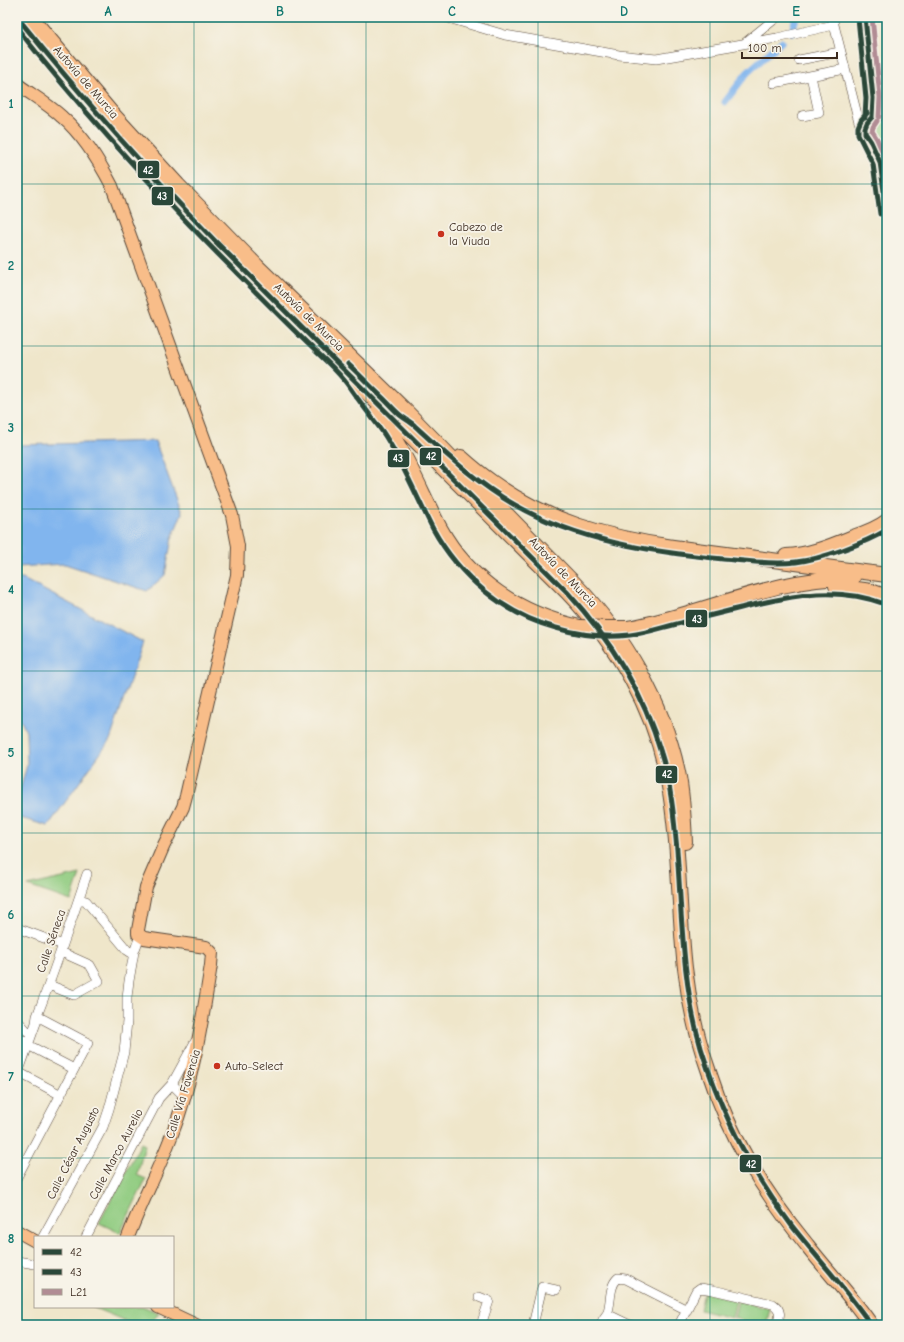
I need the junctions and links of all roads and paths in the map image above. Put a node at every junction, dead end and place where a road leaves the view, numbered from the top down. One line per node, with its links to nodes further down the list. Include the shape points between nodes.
1 (17, 17): 13 (highway, Autovía de Murcia)
2 (31, 17): 19 (highway, Autovía de Murcia)
3 (42, 17): 19 (highway, via 80,68)
4 (445, 17): 12 (street, via 505,35 656,59)
5 (777, 17): 8 (street)
6 (865, 17): 10 (main road)
7 (833, 21): 11 (street); 14 (street)
8 (768, 25): 11 (street); 12 (street)
9 (17, 30): 13 (highway, via 28,41)
10 (867, 32): 22 (main road); 25 (main road, via 873,98)
11 (777, 38): 12 (street)
12 (744, 44)
13 (42, 49): 29 (highway, Autovía de Murcia, via 142,165)
14 (840, 52): 15 (street); 16 (street)
15 (799, 60)
16 (845, 69): 17 (street); 21 (street)
17 (810, 76): 20 (street); 23 (street, via 819,113)
18 (17, 84): 41 (main road, via 63,117 80,135 112,186 232,516 238,546 237,575 186,796 146,887 139,924)
19 (87, 84): 30 (highway, Autovía de Murcia, via 157,163 257,266)
20 (774, 84)
21 (856, 109): 25 (street, via 862,116); 26 (street, via 860,126)
22 (887, 113)
23 (802, 116)
24 (887, 116): 25 (main road, via 880,114)
25 (871, 118): 26 (main road, via 865,128)
26 (868, 138): 27 (main road, via 881,146); 28 (main road, via 880,162)
27 (887, 144)
28 (887, 213)
29 (350, 376): 36 (highway, bridge, via 393,435 455,550 469,568 489,586 529,611 580,627 628,628); 37 (highway, Autovía de Murcia, via 574,599 615,651 654,728 672,803)
30 (404, 410): 32 (highway, via 413,414 492,482 545,512 580,527 620,538); 37 (highway, Autovía de Murcia, via 588,597 629,653 659,712 676,763 682,800)
31 (887, 521): 32 (highway, via 872,530 829,547 797,556)
32 (694, 550): 33 (highway)
33 (887, 575)
34 (887, 581): 36 (highway, via 845,578 812,580)
35 (887, 597): 36 (highway, via 858,588 816,587 775,592)
36 (686, 614)
37 (683, 872): 77 (highway, Autovía de Murcia, via 684,960 690,1002 703,1056 722,1109 748,1163 763,1187); 78 (highway, Autovía de Murcia, via 698,1000 710,1049 730,1106 771,1182 813,1240)
38 (87, 874): 39 (street, Calle Séneca)
39 (78, 899): 42 (street, Calle Séneca); 43 (street, via 86,901 127,950)
40 (17, 928): 42 (street)
41 (140, 936): 43 (street, Calle César Augusto); 47 (main road, Calle Vía Favencia, via 206,947 212,953)
42 (62, 948): 44 (street, Calle Séneca); 44 (street, via 90,965 99,981 74,995)
43 (134, 952): 57 (street, Calle César Augusto, via 127,997 124,1052 109,1109 102,1127)
44 (49, 985): 45 (street, Calle Séneca)
45 (37, 1016): 48 (street, Calle Séneca, via 36,1023); 48 (street, Calle Séneca, via 31,1020); 50 (street, via 88,1043)
46 (17, 1020): 48 (street)
47 (200, 1034): 52 (street, Calle Marco Aurelio); 54 (main road, Calle Vía Favencia)
48 (24, 1040): 49 (street, Calle Séneca); 50 (street); 51 (street, Calle Séneca)
49 (17, 1059)
50 (74, 1069): 53 (street)
51 (18, 1074): 53 (street)
52 (172, 1084): 54 (street); 58 (street, Calle Marco Aurelio, via 159,1098)
53 (61, 1094): 55 (street)
54 (185, 1097): 59 (main road, Calle Vía Favencia, via 171,1137)
55 (17, 1177)
56 (17, 1231): 60 (main road)
57 (44, 1236)
58 (87, 1236)
59 (128, 1236)
60 (34, 1240)
61 (17, 1262): 62 (street)
62 (34, 1264)
63 (704, 1289): 67 (street, via 696,1291); 75 (street, via 700,1292); 76 (street, via 773,1304 780,1310)
64 (556, 1290): 71 (street, via 542,1287)
65 (479, 1297): 70 (street, via 489,1301)
66 (162, 1309): 69 (main road)
67 (687, 1310): 68 (street, via 623,1278 616,1279); 74 (street)
68 (607, 1314): 72 (street); 73 (street)
69 (196, 1325)
70 (482, 1325)
71 (533, 1325)
72 (601, 1325)
73 (630, 1325)
74 (679, 1325)
75 (684, 1325)
76 (777, 1325)
77 (871, 1325)
78 (882, 1325)

